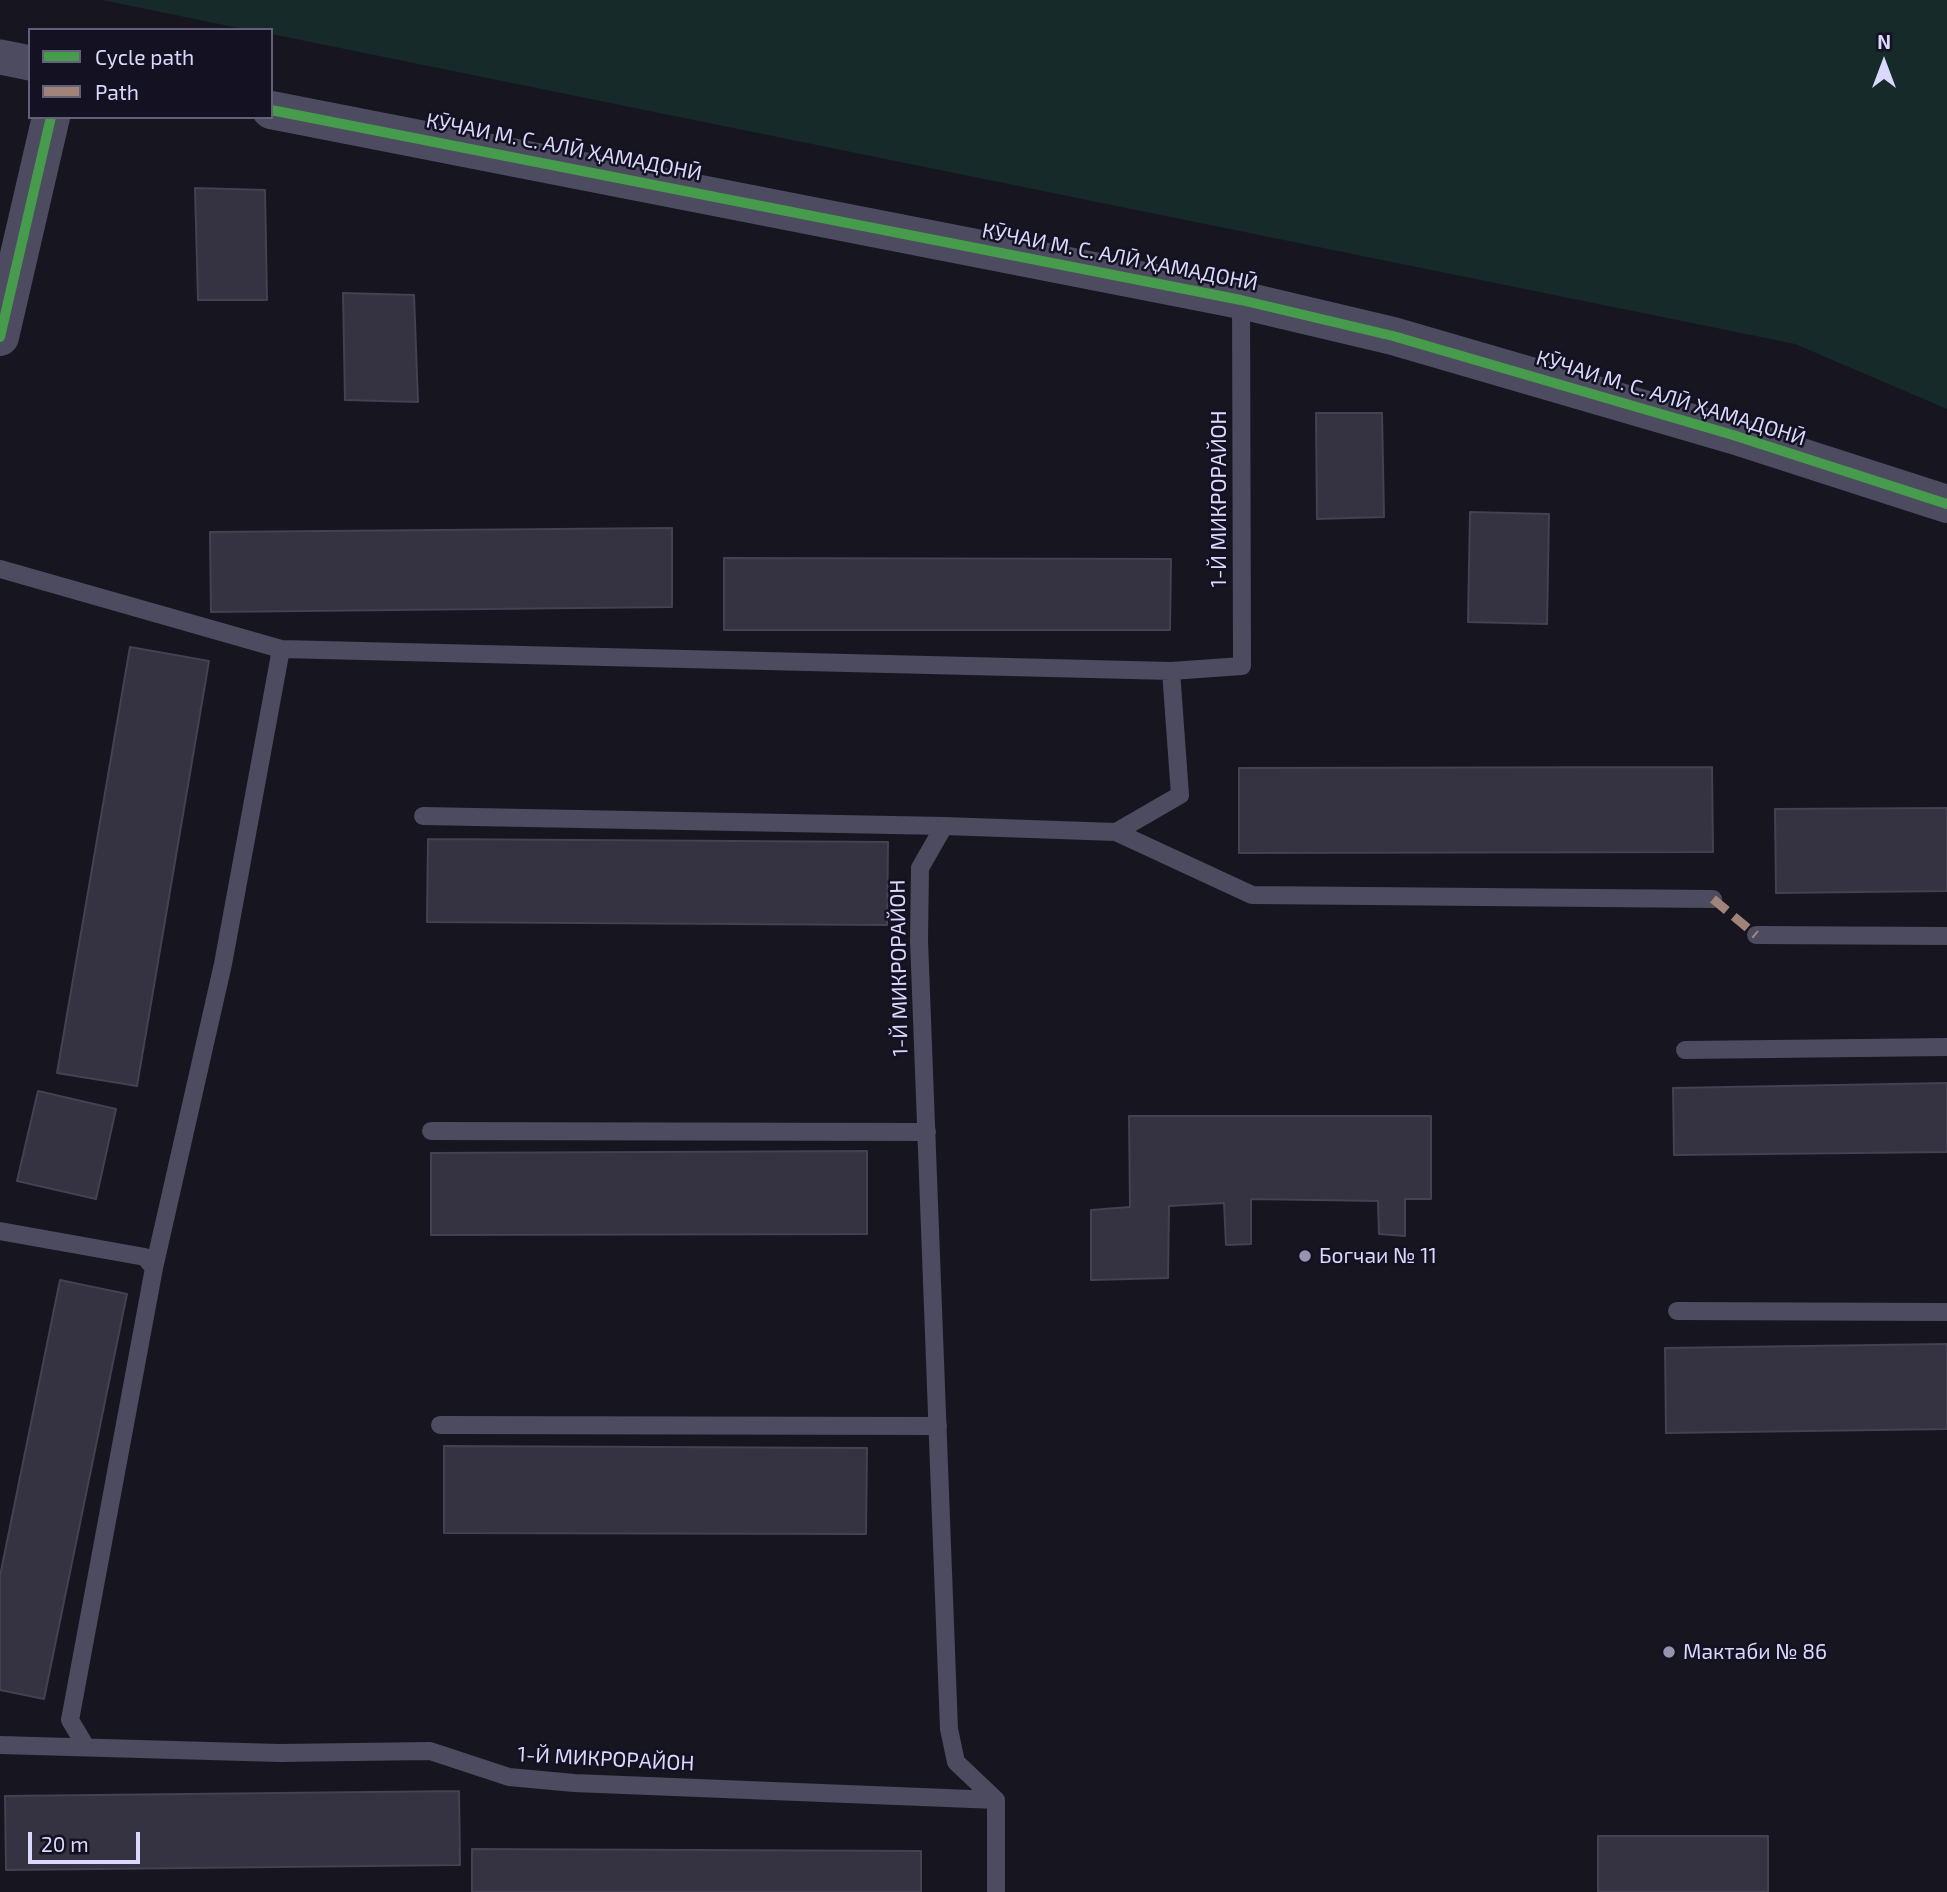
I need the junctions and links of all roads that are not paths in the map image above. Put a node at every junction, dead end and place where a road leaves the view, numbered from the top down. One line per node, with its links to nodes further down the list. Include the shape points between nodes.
1 (0, 57): 2 (street)
2 (28, 64)
3 (273, 110): 5 (street, КӮЧАИ М. С. АЛӢ ҲАМАДОНӢ)
4 (51, 119): 6 (street)
5 (1241, 300): 7 (street, КӮЧАИ М. С. АЛӢ ҲАМАДОНӢ, via 1393,336 1733,435); 10 (lane, 1-Й МИКРОРАЙОН, via 1242,666)
6 (0, 337)
7 (1947, 505)
8 (0, 569): 9 (lane)
9 (281, 649): 10 (lane); 22 (lane, via 223,964)
10 (1171, 671): 13 (lane, via 1180,795)
11 (423, 816): 12 (lane)
12 (944, 826): 13 (lane); 20 (lane, 1-Й МИКРОРАЙОН, via 920,868)
13 (1116, 832): 14 (lane, via 1252,895)
14 (1713, 899)
15 (1756, 935): 16 (lane)
16 (1947, 936)
17 (1947, 1047): 18 (lane)
18 (1685, 1050)
19 (431, 1131): 20 (lane)
20 (927, 1132): 26 (lane, 1-Й МИКРОРАЙОН)
21 (0, 1231): 22 (lane, via 145,1257)
22 (154, 1268): 28 (lane, via 70,1720)
23 (1677, 1311): 24 (lane)
24 (1947, 1312)
25 (440, 1424): 26 (lane)
26 (938, 1426): 29 (lane, 1-Й МИКРОРАЙОН, via 949,1729 956,1762)
27 (0, 1745): 28 (lane, 1-Й МИКРОРАЙОН)
28 (86, 1747): 29 (lane, 1-Й МИКРОРАЙОН, via 279,1753 430,1751 509,1777)
29 (996, 1800): 30 (lane)
30 (996, 1892)

